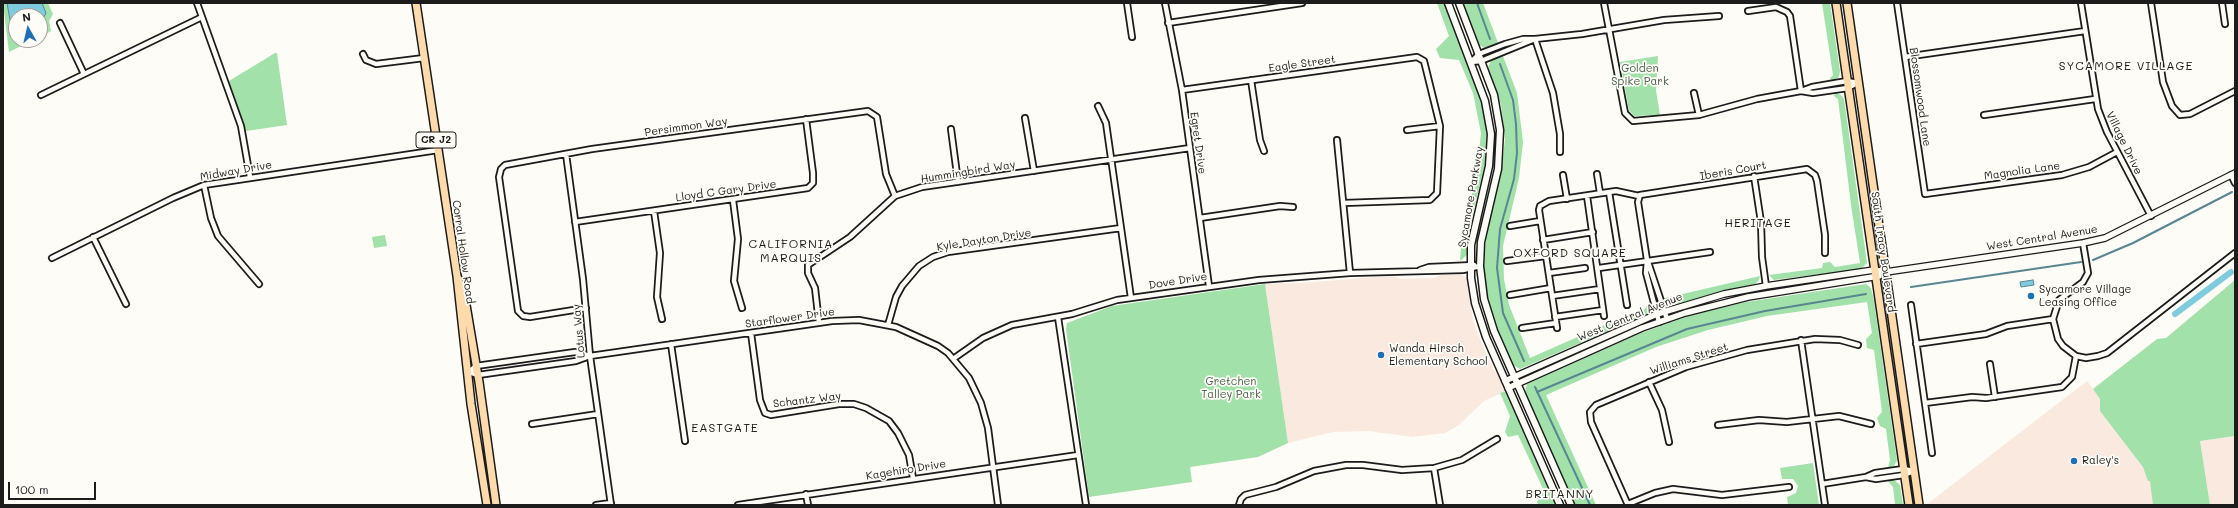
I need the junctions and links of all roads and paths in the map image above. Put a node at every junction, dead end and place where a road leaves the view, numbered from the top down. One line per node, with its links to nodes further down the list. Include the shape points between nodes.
1 (197, 3): 17 (street)
2 (416, 3): 28 (main road, Corral Hollow Road / CR J2)
3 (1127, 3): 23 (street)
4 (1166, 3): 19 (street, Egret Drive)
5 (1302, 3): 19 (street)
6 (1448, 3): 30 (main road, Sycamore Parkway)
7 (1459, 3): 26 (main road, Sycamore Parkway)
8 (1604, 3): 21 (street)
9 (1836, 3): 34 (main road, South Tracy Boulevard)
10 (1847, 3): 33 (main road, South Tracy Boulevard)
11 (1898, 3): 27 (street, Blossomwood Lane)
12 (2081, 3): 22 (street, Village Drive)
13 (2151, 3): 37 (street, via 2164,87 2172,106 2180,115 2190,114)
14 (2222, 3): 20 (street)
15 (1748, 12): 36 (street, via 1776,7 1790,16)
16 (1719, 16): 21 (street, via 1664,20)
17 (202, 17): 31 (street); 62 (street, via 241,126)
18 (60, 22): 31 (street)
19 (1168, 23): 35 (street, Egret Drive)
20 (2225, 24)
21 (1608, 30): 24 (street); 43 (street, via 1623,106 1628,118 1640,121)
22 (2086, 31): 27 (street); 40 (street, Village Drive)
23 (1132, 37)
24 (1535, 39): 26 (street, via 1514,41); 29 (street); 53 (street, via 1553,93 1560,134)
25 (363, 54): 28 (street, via 366,60 376,64)
26 (1479, 54): 29 (main road, Sycamore Parkway); 30 (street)
27 (1905, 57): 68 (street, Blossomwood Lane)
28 (424, 58): 51 (main road, Corral Hollow Road / CR J2)
29 (1481, 61): 30 (street); 95 (main road, Sycamore Parkway, via 1497,106 1501,138 1498,169 1483,232)
30 (1470, 62): 96 (main road, Sycamore Parkway, via 1488,110 1491,144 1473,229)
31 (84, 74): 39 (street)
32 (1251, 80): 35 (street, Eagle Street); 46 (street, Eagle Street, via 1417,57 1424,61); 52 (street)
33 (1858, 83): 34 (street); 99 (main road, South Tracy Boulevard)
34 (1847, 85): 36 (street, via 1812,87); 102 (main road, South Tracy Boulevard)
35 (1182, 90): 50 (street, Egret Drive)
36 (1801, 91): 43 (street, via 1757,99)
37 (2235, 91)
38 (1694, 93): 43 (street)
39 (41, 95)
40 (2095, 99): 42 (street); 54 (street, Village Drive)
41 (1098, 106): 56 (street, via 1106,122)
42 (1984, 114)
43 (1699, 115)
44 (1025, 118): 57 (street)
45 (806, 119): 55 (street, Persimmon Way); 69 (street, Persimmon Way, via 853,112 873,112 880,128 887,181); 73 (street, Lloyd C Gary Drive, via 813,173 811,186)
46 (1440, 126): 48 (street); 74 (street, via 1437,193 1430,200)
47 (951, 129): 63 (street)
48 (1407, 130)
49 (1337, 140): 74 (street)
50 (1190, 148): 56 (street, Hummingbird Way); 78 (street, Egret Drive)
51 (438, 150): 62 (street, Midway Drive); 103 (main road, Corral Hollow Road / CR J2)
52 (1264, 152)
53 (1560, 152)
54 (2117, 152): 68 (street, Magnolia Lane, via 2089,167 2062,175); 77 (street, Village Drive)
55 (566, 154): 79 (street, Lotus Way); 115 (street, Persimmon Way, via 510,162 503,166 499,177 516,305 520,314 530,317)
56 (1112, 160): 57 (street, Hummingbird Way); 82 (street)
57 (1034, 171): 63 (street, Hummingbird Way)
58 (1597, 174): 67 (street)
59 (2233, 174): 64 (street); 77 (street, West Central Avenue)
60 (1563, 175): 72 (street)
61 (1754, 176): 71 (street, Iberis Court); 88 (street, Iberis Court, via 1807,169 1815,176 1825,235); 106 (street)
62 (250, 177): 65 (street, Midway Drive)
63 (958, 182): 69 (street, Hummingbird Way, via 922,187)
64 (2235, 183)
65 (204, 185): 84 (street, Midway Drive); 104 (street, via 218,236)
66 (1609, 192): 67 (street); 71 (street); 94 (street)
67 (1600, 193): 70 (street)
68 (1925, 194)
69 (895, 196): 127 (street, Hummingbird Way, via 850,237 808,265 808,273 815,288)
70 (1587, 196): 72 (street); 83 (street)
71 (1639, 196): 92 (street)
72 (1567, 199): 80 (street, via 1545,202 1540,206)
73 (733, 200): 76 (street, Lloyd C Gary Drive); 116 (street, via 738,239 734,281)
74 (1344, 203): 100 (street)
75 (1293, 207): 78 (street, via 1280,206)
76 (654, 211): 79 (street, Lloyd C Gary Drive); 124 (street, via 660,253 657,297)
77 (2151, 216): 86 (street, West Central Avenue, via 2111,235)
78 (1200, 218): 105 (street, Egret Drive)
79 (575, 222): 115 (street, Lotus Way)
80 (1540, 222): 81 (street); 85 (street)
81 (1510, 226)
82 (1121, 228): 111 (street); 129 (street, Kyle Dayton Drive, via 948,252 933,257 919,266 902,286)
83 (1593, 232): 85 (street); 98 (street)
84 (93, 237): 91 (street, Midway Drive); 112 (street)
85 (1543, 240): 90 (street)
86 (2083, 243): 99 (street, West Central Avenue); 123 (street, via 2088,273 2082,282 2059,300)
87 (1710, 252): 92 (street)
88 (1825, 253)
89 (2235, 253): 138 (street, via 2107,353 2098,356)
90 (1546, 256): 93 (street); 101 (street)
91 (52, 258)
92 (1647, 260): 94 (street); 118 (street); 119 (street, via 1646,273)
93 (1507, 261)
94 (1621, 265): 98 (street); 114 (street)
95 (1480, 266): 96 (street, Dove Drive); 144 (main road, Sycamore Parkway, via 1487,311)
96 (1470, 267): 100 (street, Dove Drive, via 1429,267 1419,271); 145 (main road, Sycamore Parkway, via 1478,316)
97 (1585, 268): 101 (street)
98 (1599, 268): 108 (street)
99 (1886, 272): 102 (street, West Central Avenue); 163 (main road, South Tracy Boulevard)
100 (1350, 273): 105 (street, Dove Drive)
101 (1548, 273): 107 (street)
102 (1875, 274): 106 (street, West Central Avenue); 125 (street, West Central Avenue, via 1748,298); 164 (main road, South Tracy Boulevard)
103 (457, 276): 141 (main road, via 464,299); 142 (main road, Corral Hollow Road / CR J2)
104 (259, 284)
105 (1208, 286): 111 (street, Dove Drive)
106 (1766, 286): 118 (street, West Central Avenue, via 1708,298)
107 (1551, 288): 109 (street); 110 (street)
108 (1600, 289): 110 (street); 117 (street)
109 (1510, 295)
110 (1552, 296): 122 (street)
111 (1131, 298): 121 (street, Dove Drive, via 1104,302 1083,311)
112 (126, 304)
113 (1911, 304): 135 (street)
114 (1627, 305)
115 (586, 308): 137 (street, Lotus Way)
116 (742, 308)
117 (1603, 310): 120 (street); 122 (street)
118 (1664, 312): 119 (street, West Central Avenue); 125 (street)
119 (1657, 314): 126 (street); 144 (street, West Central Avenue)
120 (1604, 316)
121 (1058, 317): 139 (street, Dove Drive, via 1026,322 996,331 972,344); 160 (street)
122 (1555, 317): 128 (street)
123 (2053, 318): 135 (street, via 2007,326 1986,334); 138 (street, via 2058,339)
124 (662, 319)
125 (1667, 319): 126 (street, West Central Avenue)
126 (1659, 322): 147 (street, West Central Avenue)
127 (819, 323): 129 (street, Starflower Drive, via 859,320); 132 (street, Starflower Drive)
128 (1556, 323): 130 (street); 131 (street)
129 (888, 325): 139 (street, Starflower Drive, via 938,346)
130 (1522, 328)
131 (1557, 328)
132 (751, 333): 134 (street, Starflower Drive); 165 (street, Schantz Way, via 760,400 765,413 771,415 838,404 854,404 866,408 889,421 898,433 909,455)
133 (1801, 340): 136 (street, Williams Street, via 1828,338); 146 (street, Williams Street, via 1686,367); 152 (street)
134 (671, 344): 137 (street, Starflower Drive); 157 (street)
135 (1916, 344): 150 (street)
136 (1858, 345)
137 (590, 356): 141 (street, Starflower Drive, via 574,352); 143 (street, via 576,361); 151 (street, Lotus Way)
138 (2076, 356): 149 (street, via 2072,377 2062,387)
139 (953, 359): 161 (street, Starflower Drive, via 969,378 981,403 988,428)
140 (1990, 364): 149 (street)
141 (476, 366): 142 (street); 143 (main road)
142 (469, 372): 143 (street); 170 (main road, Corral Hollow Road / CR J2)
143 (478, 375): 171 (main road)
144 (1514, 376): 145 (street, West Central Avenue); 147 (main road, Sycamore Parkway)
145 (1505, 380): 148 (main road, Sycamore Parkway)
146 (1649, 382): 158 (street, via 1662,410); 181 (street, Williams Street, via 1596,405 1590,412 1591,422)
147 (1517, 384): 148 (street, West Central Avenue); 180 (main road, Sycamore Parkway)
148 (1508, 388): 179 (main road, Sycamore Parkway)
149 (1995, 397): 150 (street)
150 (1925, 403): 159 (street)
151 (598, 414): 153 (street); 169 (street, Lotus Way)
152 (1812, 419): 154 (street, via 1839,416); 155 (street, via 1786,422 1759,420); 166 (street)
153 (532, 424)
154 (1871, 424)
155 (1718, 425)
156 (1498, 439): 162 (street, via 1462,460)
157 (684, 441)
158 (1669, 442)
159 (1932, 453)
160 (1078, 455): 161 (street, Kagehiro Drive); 176 (street)
161 (993, 466): 165 (street, Kagehiro Drive); 175 (street, Starflower Drive)
162 (1434, 468): 177 (street, via 1402,470 1363,465 1326,468 1245,495); 178 (street)
163 (1914, 471): 164 (street); 184 (main road, South Tracy Boulevard)
164 (1904, 472): 166 (street, via 1875,473 1866,477); 183 (main road, South Tracy Boulevard)
165 (913, 478): 168 (street, Kagehiro Drive)
166 (1822, 484): 182 (street)
167 (1788, 487): 181 (street, via 1730,495 1673,489 1655,493)
168 (806, 494): 173 (street, Kagehiro Drive); 174 (street)
169 (611, 504): 172 (street)
170 (488, 505)
171 (496, 505)
172 (596, 505)
173 (738, 505)
174 (808, 505)
175 (998, 505)
176 (1086, 505)
177 (1239, 505)
178 (1440, 505)
179 (1560, 505)
180 (1571, 505)
181 (1628, 505)
182 (1825, 505)
183 (1909, 505)
184 (1919, 505)

